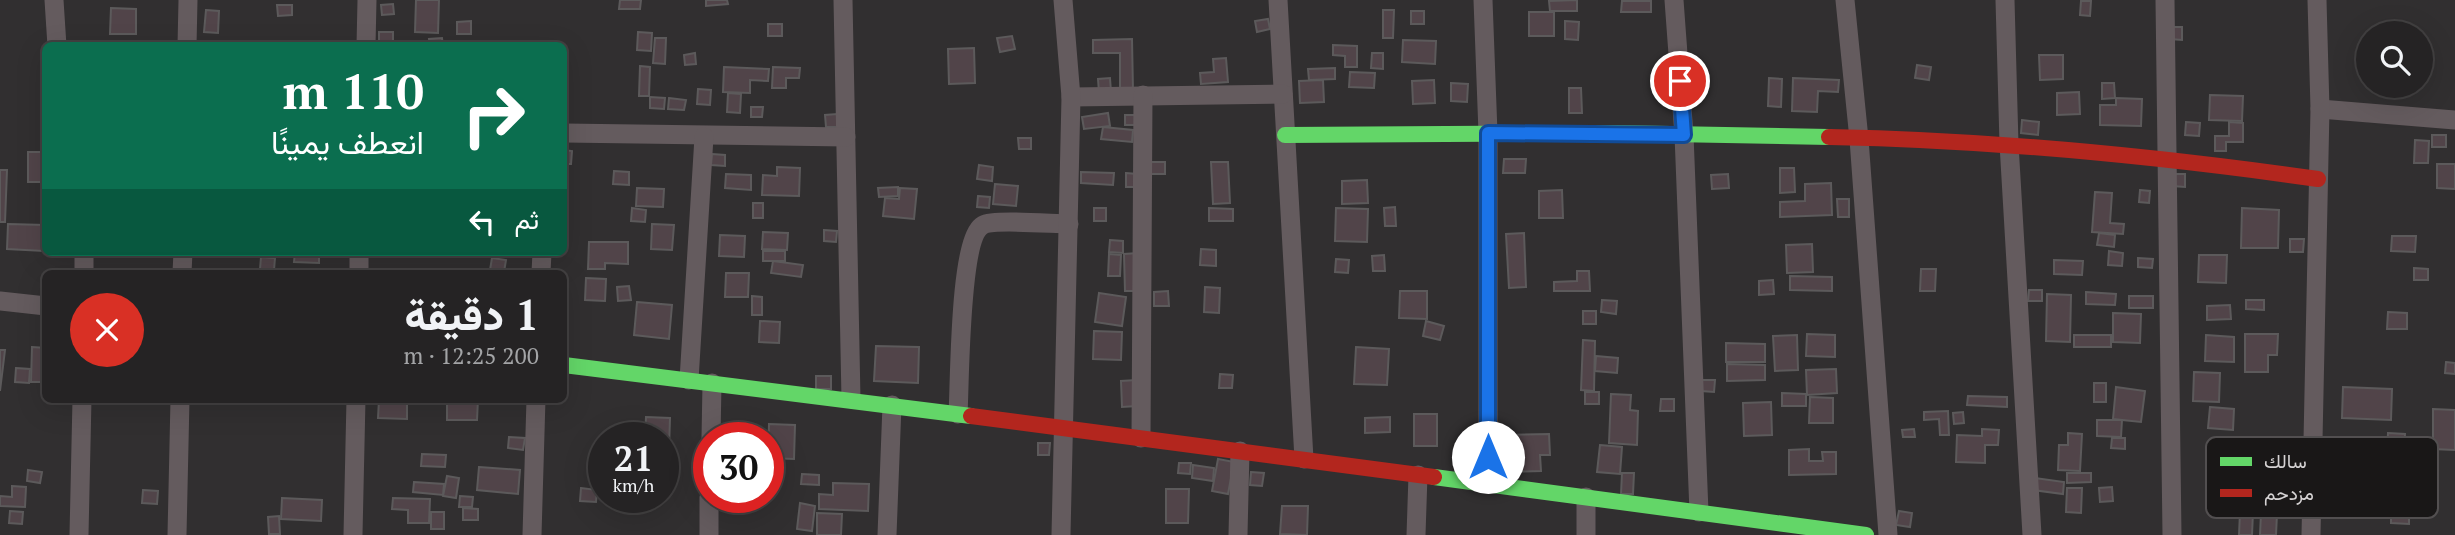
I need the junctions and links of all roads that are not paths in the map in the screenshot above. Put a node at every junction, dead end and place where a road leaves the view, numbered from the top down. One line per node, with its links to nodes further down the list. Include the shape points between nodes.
1 (54, 0): 13 (street)
2 (188, 0): 14 (street)
3 (367, 0): 15 (street)
4 (843, 0): 26 (street)
5 (1063, 0): 18 (street)
6 (1278, 0): 16 (street)
7 (1483, 0): 22 (street)
8 (1674, 0): 24 (street)
9 (1845, 0): 27 (street)
10 (2005, 0): 28 (street)
11 (2165, 0): 29 (street)
12 (2317, 0): 19 (street)
13 (57, 42)
14 (187, 42)
15 (366, 42)
16 (1283, 94): 17 (street); 23 (street)
17 (1143, 95): 18 (street); 47 (street)
18 (1071, 97): 31 (street)
19 (2320, 109): 20 (street); 30 (street)
20 (2455, 120)
21 (567, 133): 25 (street)
22 (1488, 133): 23 (street); 24 (street); 51 (street)
23 (1285, 135): 49 (street)
24 (1684, 135): 27 (street); 54 (street)
25 (704, 137): 26 (street); 35 (street)
26 (846, 137): 37 (street)
27 (1859, 139): 28 (street); 67 (street)
28 (2008, 145): 29 (street); 68 (street)
29 (2168, 158): 30 (street); 69 (street)
30 (2318, 179): 46 (street)
31 (1069, 224): 43 (street, via 989,223 975,233 966,263); 45 (street)
32 (0, 301): 33 (street)
33 (42, 306)
34 (567, 365): 35 (street)
35 (689, 380): 36 (street)
36 (712, 383): 37 (street); 44 (street)
37 (851, 399): 42 (street)
38 (82, 403): 56 (street)
39 (180, 403): 57 (street)
40 (356, 403): 58 (street)
41 (536, 403): 59 (street)
42 (892, 405): 43 (street); 61 (street)
43 (958, 414): 45 (street)
44 (711, 422)
45 (1065, 428): 47 (street); 62 (street)
46 (2313, 437)
47 (1140, 438): 48 (street)
48 (1240, 451): 49 (street); 63 (street)
49 (1304, 459): 50 (street)
50 (1418, 475): 51 (street); 64 (street)
51 (1488, 484): 52 (street)
52 (1586, 497): 54 (street); 65 (street)
53 (709, 513): 60 (street)
54 (1699, 513): 55 (street)
55 (1757, 528): 66 (street)
56 (79, 535)
57 (177, 535)
58 (353, 535)
59 (532, 535)
60 (709, 535)
61 (887, 535)
62 (1061, 535)
63 (1238, 535)
64 (1416, 535)
65 (1586, 535)
66 (1866, 535)
67 (1888, 535)
68 (2032, 535)
69 (2172, 535)

